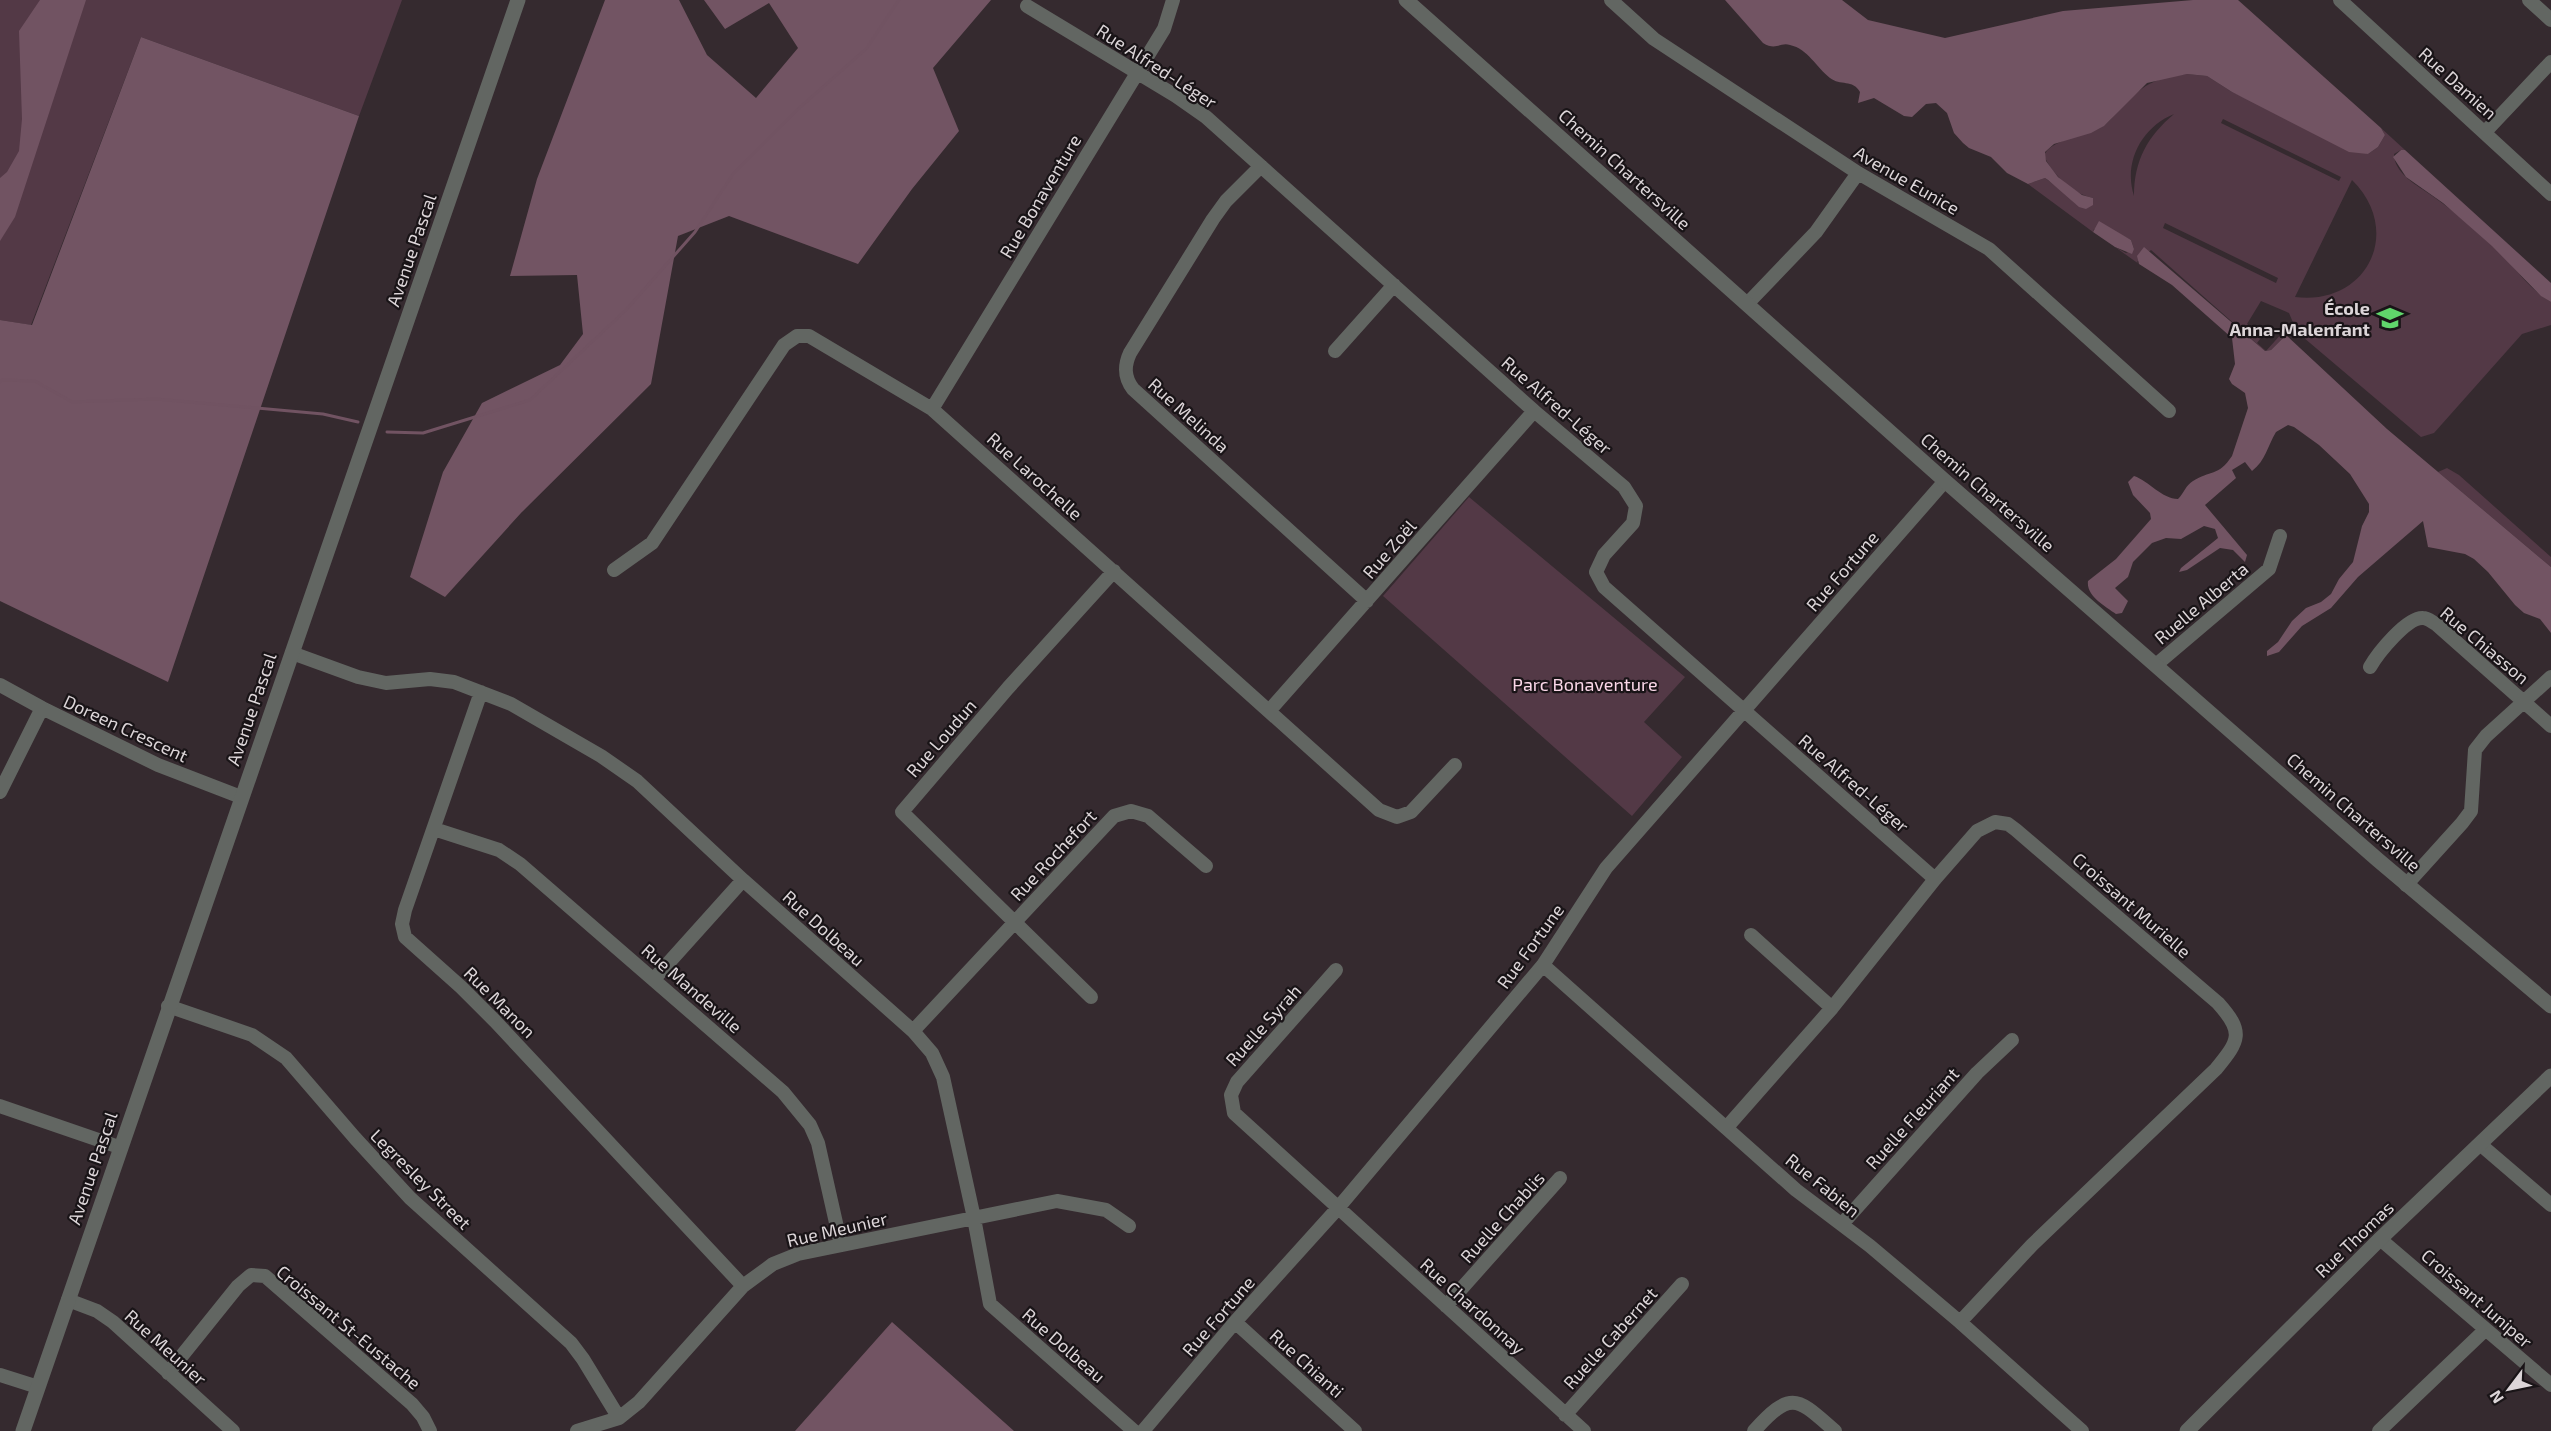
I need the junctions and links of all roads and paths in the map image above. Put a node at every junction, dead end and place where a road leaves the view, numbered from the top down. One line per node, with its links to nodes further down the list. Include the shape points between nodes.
1 (518, 0): 26 (street, Avenue Pascal)
2 (1173, 0): 10 (street, Rue Bonaventure, via 1164,29)
3 (1406, 0): 16 (street, Chemin Chartersville)
4 (1611, 0): 13 (street, Avenue Eunice, via 1654,39)
5 (2340, 0): 11 (street, Rue Damien)
6 (2529, 0): 8 (street)
7 (1027, 6): 10 (street, Rue Alfred-Léger)
8 (2551, 20)
9 (2551, 62): 11 (street)
10 (1137, 74): 12 (street, Rue Alfred-Léger, via 1193,107); 18 (street, Rue Bonaventure)
11 (2485, 132): 14 (street, Rue Damien)
12 (1261, 166): 15 (street, Rue Alfred-Léger); 25 (street, Rue Melinda, via 1213,219 1130,353 1126,375 1133,389)
13 (1858, 173): 16 (street, via 1816,232); 20 (street, Avenue Eunice, via 1989,249)
14 (2551, 194)
15 (1394, 285): 17 (street); 19 (street, Rue Alfred-Léger)
16 (1747, 304): 21 (street, Chemin Chartersville)
17 (1335, 351)
18 (932, 409): 23 (street, Rue Larochelle, via 813,338 797,336 784,345 652,543); 24 (street, Rue Larochelle)
19 (1534, 411): 25 (street, Rue Zoël); 34 (street, Rue Alfred-Léger, via 1624,487 1636,506 1633,523 1604,555 1596,573 1604,587)
20 (2169, 411)
21 (1945, 481): 27 (street, Chemin Chartersville); 34 (street, Rue Fortune)
22 (2280, 536): 27 (street, Ruelle Alberta, via 2269,569)
23 (614, 570)
24 (1114, 571): 35 (street, Rue Larochelle); 45 (street, Rue Loudun, via 902,812)
25 (1367, 601): 35 (street, Rue Zoël)
26 (292, 653): 31 (street, Rue Dolbeau, via 386,683 430,679); 39 (street, Avenue Pascal)
27 (2157, 664): 44 (street, Chemin Chartersville)
28 (2370, 667): 32 (street, Rue Chiasson, via 2379,651 2415,619 2426,618)
29 (2551, 677): 32 (street)
30 (0, 685): 33 (street, Doreen Crescent)
31 (482, 692): 40 (street, Rue Manon); 43 (street, Rue Dolbeau, via 511,704 619,768)
32 (2524, 702): 36 (street, Rue Chiasson); 44 (street, via 2475,750 2470,811)
33 (42, 708): 38 (street); 39 (street, Doreen Crescent, via 158,765)
34 (1743, 710): 42 (street, Rue Alfred-Léger); 47 (street, Rue Fortune, via 1606,868)
35 (1269, 711): 37 (street, Rue Larochelle, via 1379,810 1397,817 1411,812)
36 (2551, 726)
37 (1455, 765)
38 (0, 792)
39 (241, 797): 51 (street, Avenue Pascal)
40 (434, 829): 49 (street, Rue Mandeville, via 499,850 520,864); 70 (street, Rue Manon, via 405,910 405,937 495,1021)
41 (1206, 866): 45 (street, Rue Rochefort, via 1148,816 1122,812 1107,822)
42 (1935, 879): 53 (street, Croissant Murielle); 74 (street, Croissant Murielle, via 1977,831 1995,822 2008,824 2218,1003 2233,1019 2238,1034 2216,1069 2032,1245)
43 (743, 880): 49 (street); 54 (street, Rue Dolbeau)
44 (2406, 885): 52 (street, Chemin Chartersville)
45 (1015, 922): 50 (street, Rue Rochefort); 54 (street, Rue Rochefort)
46 (1750, 935): 53 (street)
47 (1543, 965): 58 (street, Rue Fabien); 63 (street, Rue Fortune)
48 (1336, 970): 63 (street, Ruelle Syrah, via 1237,1082 1230,1100 1238,1118)
49 (654, 979): 68 (street, Rue Mandeville, via 783,1092 810,1125 818,1143)
50 (1091, 997)
51 (168, 1006): 60 (street, Avenue Pascal); 81 (street, Legresley Street, via 252,1035 286,1058 410,1198 571,1343)
52 (2551, 1006)
53 (1832, 1008): 58 (street, Croissant Murielle)
54 (913, 1031): 64 (street, Rue Dolbeau, via 932,1053 943,1077)
55 (2012, 1040): 65 (street, Ruelle Fleuriant, via 1977,1073)
56 (2551, 1076): 59 (street, Rue Thomas)
57 (0, 1106): 60 (street)
58 (1727, 1127): 65 (street, Rue Fabien, via 1796,1190)
59 (2481, 1145): 62 (street); 67 (street, Rue Thomas)
60 (119, 1147): 71 (street, Avenue Pascal)
61 (1560, 1178): 72 (street, Ruelle Chablis)
62 (2551, 1205)
63 (1338, 1208): 72 (street, Rue Chardonnay); 73 (street, Rue Fortune)
64 (974, 1218): 66 (street, Rue Meunier, via 1057,1201 1106,1210); 68 (street, Rue Meunier); 86 (street, Rue Dolbeau, via 990,1304)
65 (1842, 1224): 74 (street, Rue Fabien)
66 (1129, 1226)
67 (2380, 1239): 75 (street, Croissant Juniper); 93 (street, Rue Thomas)
68 (841, 1245): 70 (street, Rue Meunier, via 781,1260)
69 (1682, 1284): 80 (street, Ruelle Cabernet)
70 (743, 1286): 81 (street, Rue Meunier, via 639,1402)
71 (68, 1300): 76 (street, Rue Meunier, via 113,1322); 79 (street, Avenue Pascal)
72 (1446, 1306): 80 (street, Rue Chardonnay)
73 (1235, 1322): 87 (street, Rue Fortune); 88 (street, Rue Chianti)
74 (1960, 1322): 92 (street, Rue Fabien)
75 (2485, 1330): 78 (street, Croissant Juniper); 94 (street)
76 (168, 1373): 83 (street, Rue Meunier); 84 (street, Croissant St-Eustache, via 238,1286 251,1275 265,1276 412,1404)
77 (0, 1375): 79 (street)
78 (2551, 1385)
79 (38, 1387): 82 (street, Avenue Pascal)
80 (1565, 1415): 89 (street, Rue Chardonnay)
81 (619, 1418): 85 (street, Rue Meunier)
82 (22, 1431)
83 (233, 1431)
84 (430, 1431)
85 (577, 1431)
86 (1134, 1431)
87 (1143, 1431)
88 (1356, 1431)
89 (1584, 1431)
90 (1754, 1431): 91 (street, via 1770,1413 1788,1403 1803,1404)
91 (1835, 1431)
92 (2082, 1431)
93 (2187, 1431)
94 (2379, 1431)

